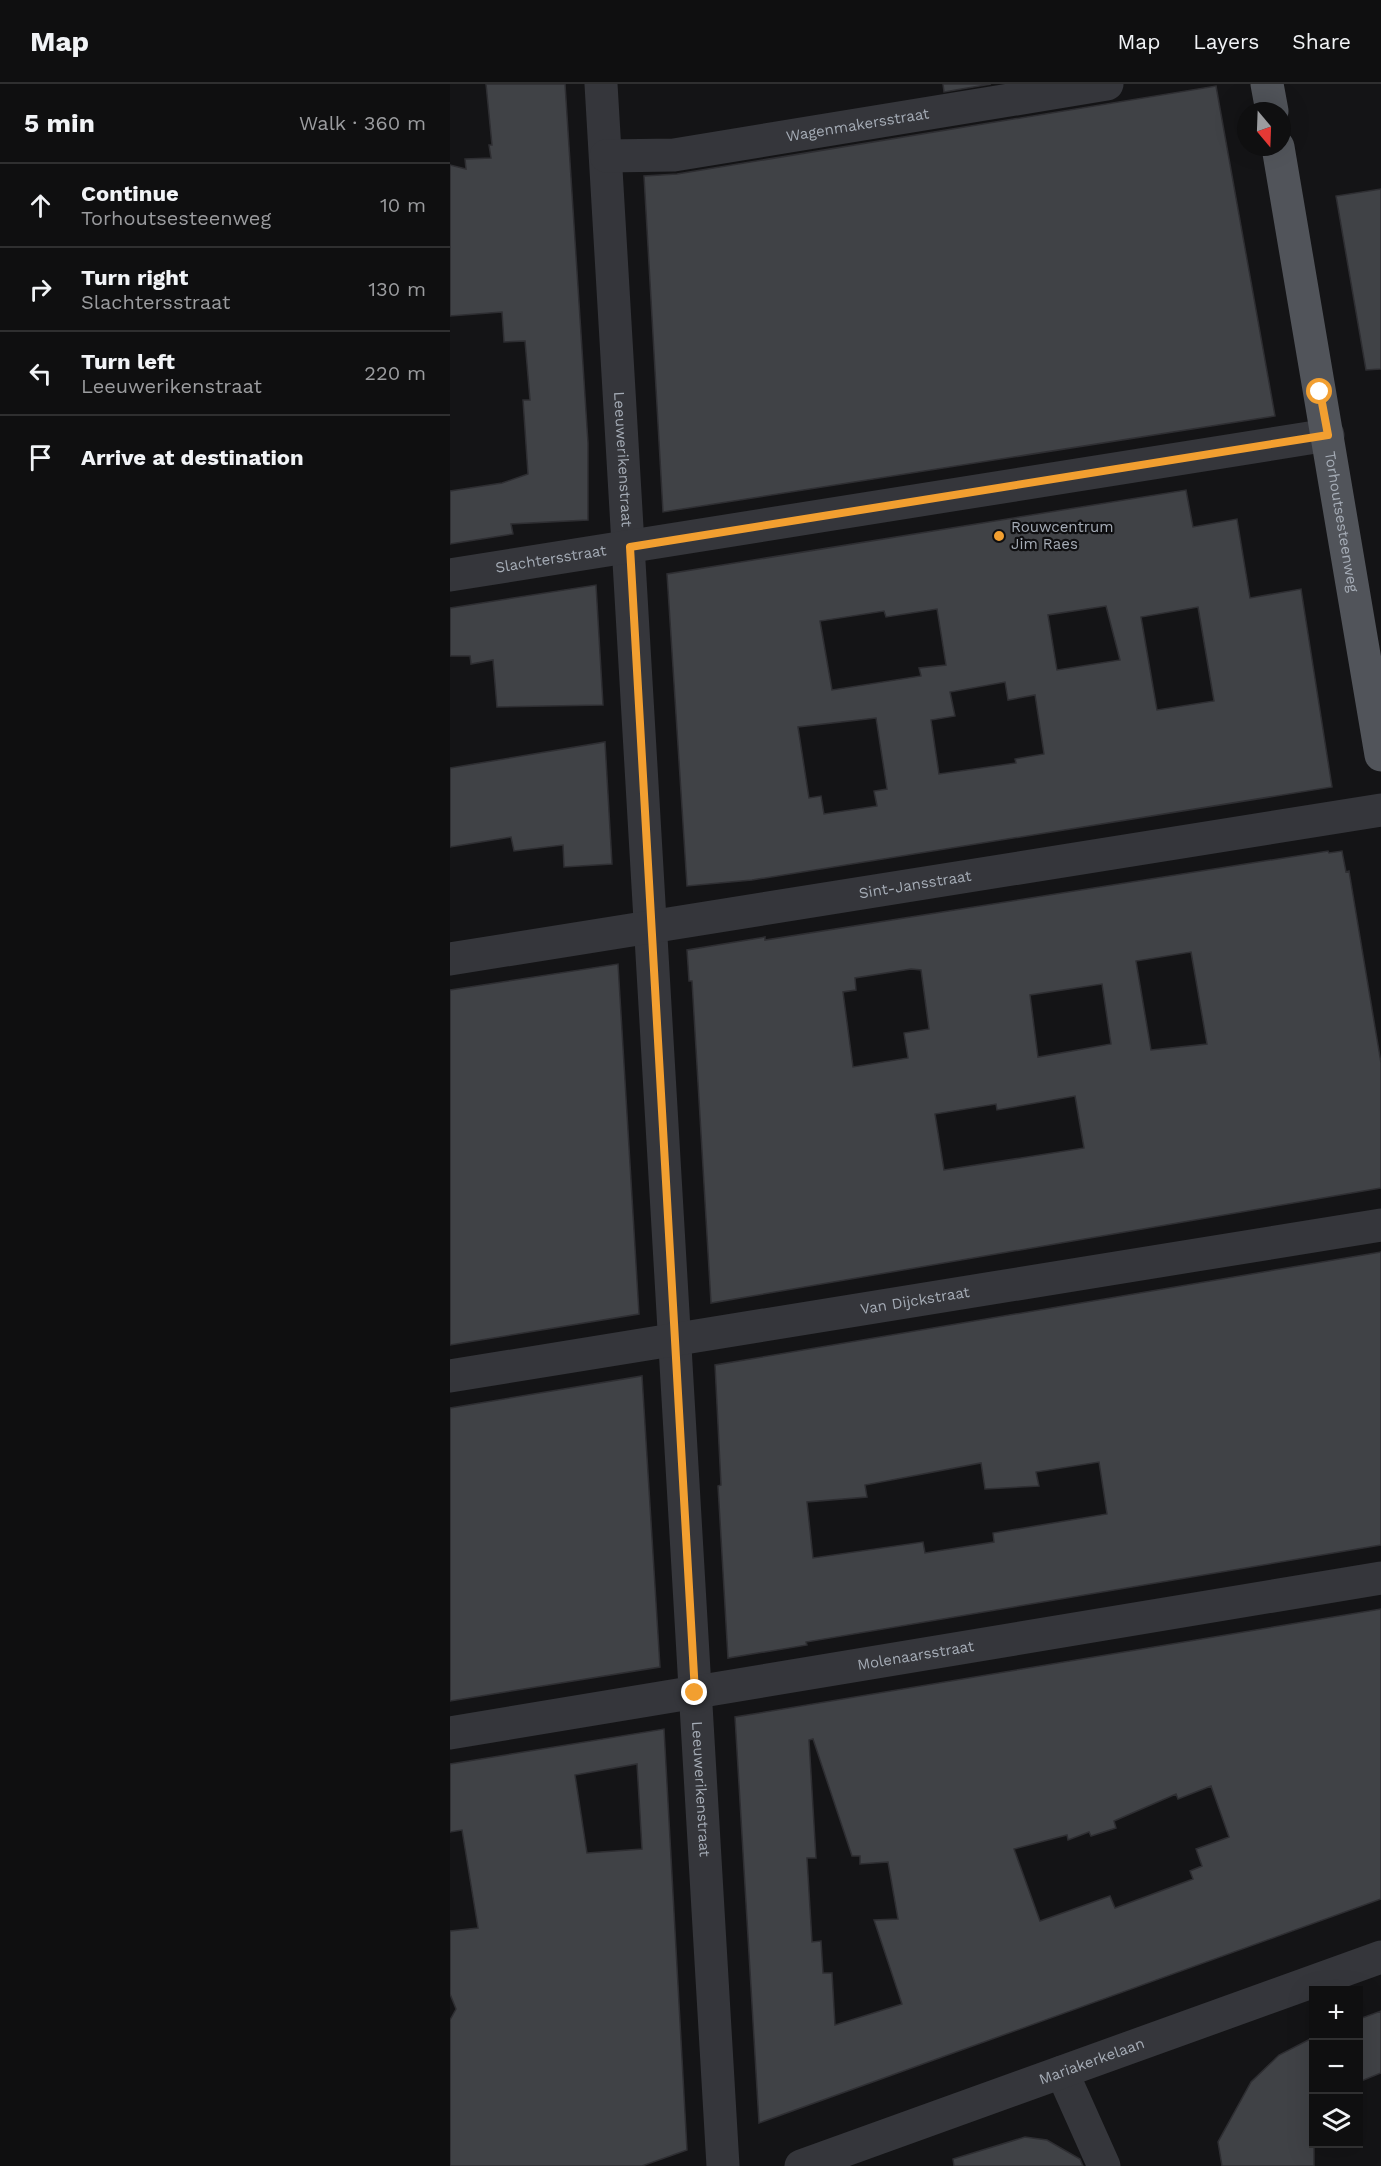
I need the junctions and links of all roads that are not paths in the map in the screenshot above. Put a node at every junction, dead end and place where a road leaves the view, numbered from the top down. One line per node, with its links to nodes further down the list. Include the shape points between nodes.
1 (601, 84): 5 (street, Leeuwerikenstraat)
2 (1107, 84): 5 (street, Wagenmakersstraat, via 674,155)
3 (1267, 84): 4 (main road)
4 (1270, 102)
5 (606, 156): 8 (street, Leeuwerikenstraat)
6 (1280, 156): 7 (main road, Torhoutsesteenweg)
7 (1328, 435): 8 (street, Slachtersstraat); 10 (main road, Torhoutsesteenweg)
8 (630, 547): 9 (street, Slachtersstraat); 12 (street, Leeuwerikenstraat)
9 (450, 575)
10 (1381, 755)
11 (1381, 810): 12 (street, Sint-Jansstraat)
12 (652, 927): 13 (street, Sint-Jansstraat); 15 (street, Leeuwerikenstraat)
13 (450, 959)
14 (1381, 1225): 15 (street, Van Dijckstraat)
15 (674, 1339): 16 (street, Van Dijckstraat); 18 (street, Leeuwerikenstraat)
16 (450, 1376)
17 (1381, 1578): 18 (street, Molenaarsstraat)
18 (695, 1693): 19 (street, Molenaarsstraat); 22 (street, Leeuwerikenstraat)
19 (450, 1733)
20 (1381, 1957): 21 (street, Mariakerkelaan)
21 (1062, 2072): 23 (street, Mariakerkelaan); 24 (street)
22 (723, 2166)
23 (801, 2166)
24 (1104, 2166)

